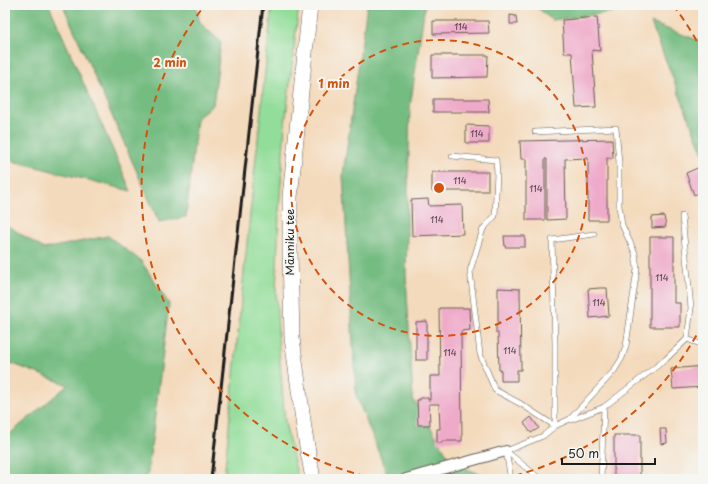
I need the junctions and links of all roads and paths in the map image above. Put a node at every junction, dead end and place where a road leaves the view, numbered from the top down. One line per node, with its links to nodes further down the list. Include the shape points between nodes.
1 (310, 5): 11 (street, Männiku tee, via 290,197 290,251 292,338)
2 (535, 132): 9 (lane, via 616,128 619,206 622,225 635,254 637,270 622,358 614,371 570,419)
3 (452, 156): 9 (lane, via 496,160 495,216 484,229 470,271 480,354 495,390)
4 (682, 216): 6 (lane, via 691,308)
5 (594, 234): 9 (lane, via 552,240)
6 (687, 339): 7 (lane); 8 (lane, via 666,359)
7 (703, 344)
8 (604, 407): 9 (lane); 15 (lane)
9 (555, 426): 10 (lane, via 543,436)
10 (506, 451): 12 (street); 13 (lane); 14 (lane)
11 (313, 479)
12 (406, 479)
13 (509, 479)
14 (540, 479)
15 (601, 479)

